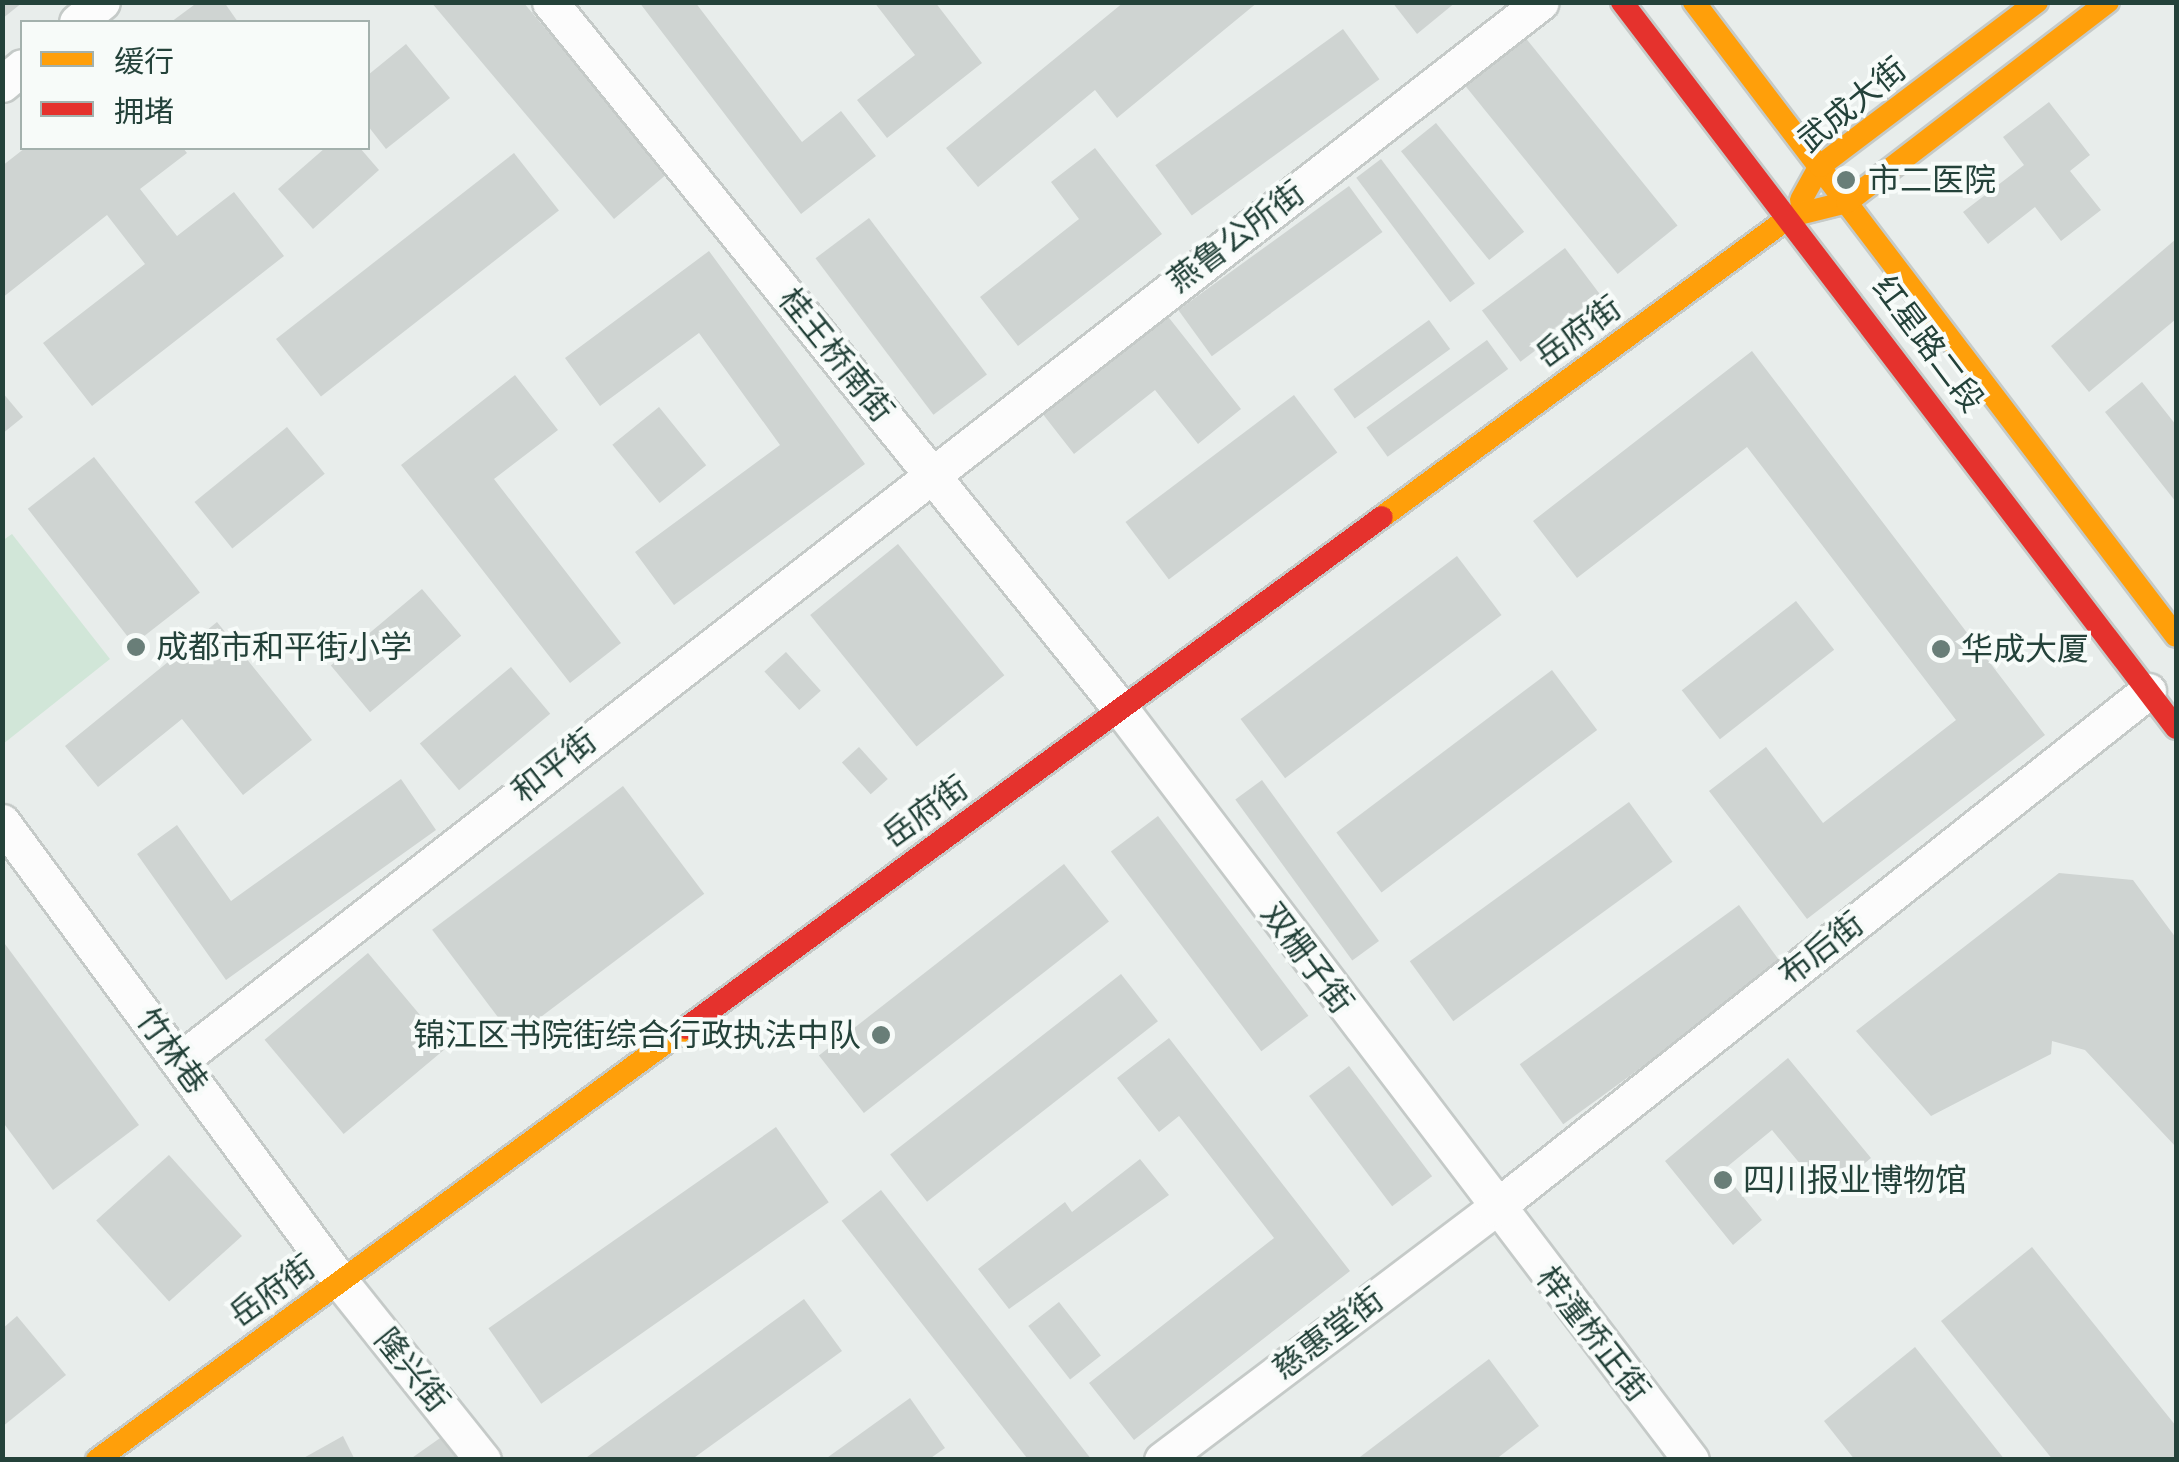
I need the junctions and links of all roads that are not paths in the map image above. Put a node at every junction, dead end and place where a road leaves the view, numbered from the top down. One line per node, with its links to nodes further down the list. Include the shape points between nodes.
1 (102, 2): 8 (street)
2 (550, 2): 12 (street, 桂王桥南街)
3 (1541, 2): 12 (street, 燕鲁公所街)
4 (1622, 2): 11 (main road, 红星路二段)
5 (1694, 2): 9 (main road, 红星路二段)
6 (2036, 2): 9 (main road, 武成大街)
7 (2108, 2): 10 (main road, 武成大街)
8 (80, 20)
9 (1820, 166): 10 (main road, 红星路二段); 11 (main road, 武成大街)
10 (1847, 202): 11 (main road, 武成大街); 13 (main road, 红星路二段)
11 (1791, 216): 14 (main road, 红星路二段); 15 (main road, 岳府街)
12 (930, 471): 15 (street, 桂王桥南街); 18 (street, 和平街)
13 (2176, 636)
14 (2148, 691): 16 (main road, 红星路二段); 19 (street, 布后街)
15 (1120, 708): 19 (street, 双栅子街); 20 (main road, 岳府街)
16 (2176, 728)
17 (2, 822): 18 (street, 竹林巷)
18 (178, 1060): 20 (street, 竹林巷)
19 (1495, 1208): 23 (street, 慈惠堂街); 24 (street, 梓潼桥正街)
20 (340, 1281): 21 (main road, 岳府街); 22 (street, 隆兴街)
21 (97, 1460)
22 (483, 1460)
23 (1162, 1460)
24 (1691, 1460)

